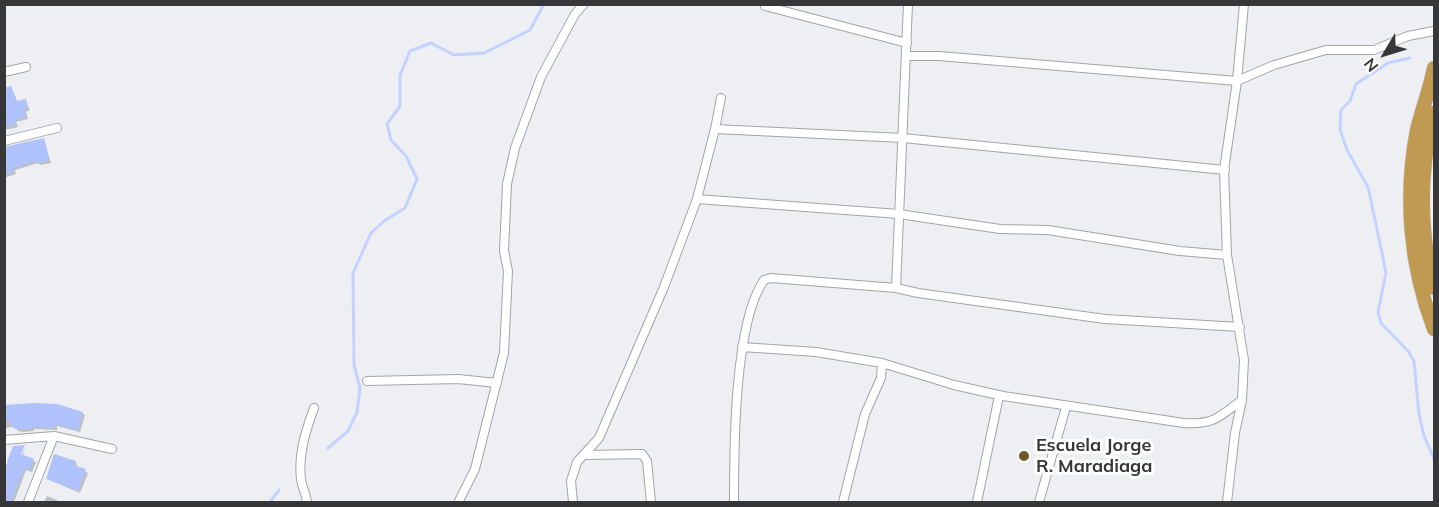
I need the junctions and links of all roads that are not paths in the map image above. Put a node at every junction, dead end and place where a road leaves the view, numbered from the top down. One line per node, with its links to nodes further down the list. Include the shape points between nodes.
1 (584, 4): 30 (street, via 541,77 515,147 507,184 504,353)
2 (908, 4): 6 (street)
3 (1244, 4): 11 (street)
4 (765, 6): 6 (street)
5 (1434, 31): 11 (street, via 1408,36 1374,50 1326,50)
6 (907, 43): 7 (street)
7 (907, 56): 11 (street); 17 (street)
8 (26, 67): 10 (street)
9 (1434, 68): 12 (highway)
10 (4, 72)
11 (1237, 81): 19 (street)
12 (1431, 94): 26 (highway, via 1418,129 1412,169 1411,236 1424,302)
13 (721, 98): 16 (street)
14 (1434, 113): 24 (highway, via 1422,191 1424,234)
15 (57, 128): 18 (street)
16 (715, 129): 17 (street); 20 (street)
17 (903, 138): 19 (street); 21 (street)
18 (4, 141)
19 (1225, 170): 22 (street)
20 (697, 199): 21 (street); 38 (street, via 664,287 598,438)
21 (899, 214): 22 (street); 23 (street)
22 (1227, 255): 25 (street)
23 (896, 288): 25 (street, via 1105,319); 27 (street, via 764,280 753,297)
24 (1434, 288)
25 (1240, 327): 32 (street, via 1244,360)
26 (1434, 329)
27 (742, 347): 28 (street, via 816,352); 44 (street)
28 (882, 363): 31 (street); 45 (street)
29 (367, 381): 30 (street, via 458,379)
30 (497, 384): 39 (street, via 475,469)
31 (999, 396): 33 (street); 46 (street)
32 (1242, 400): 33 (street, via 1217,419 1202,424); 48 (street)
33 (1066, 406): 47 (street)
34 (314, 408): 41 (street, via 301,454 301,479)
35 (54, 436): 36 (street); 37 (street); 40 (street)
36 (4, 440)
37 (112, 449)
38 (585, 455): 42 (street, via 577,462 571,481); 43 (street, via 642,454 647,461)
39 (459, 501)
40 (28, 502)
41 (307, 502)
42 (573, 502)
43 (651, 502)
44 (734, 502)
45 (843, 502)
46 (977, 502)
47 (1039, 502)
48 (1227, 502)

